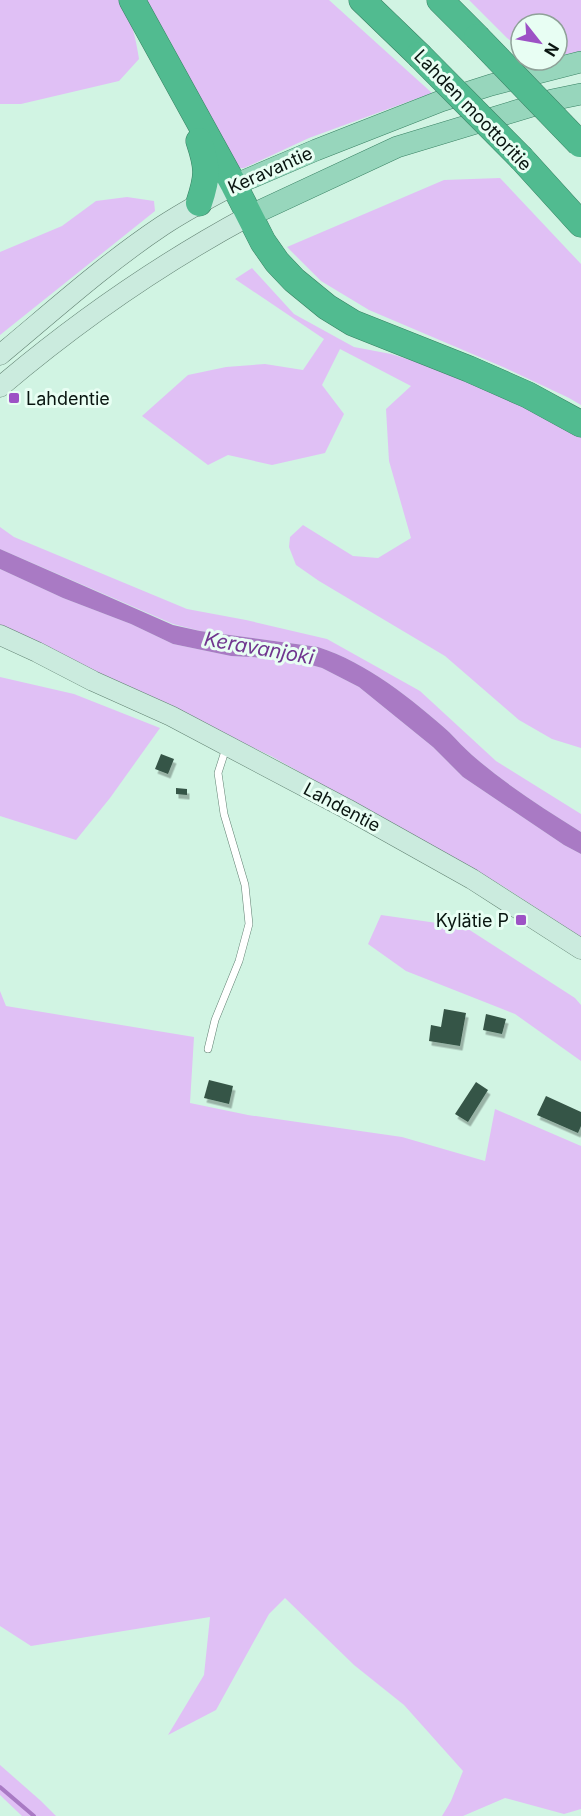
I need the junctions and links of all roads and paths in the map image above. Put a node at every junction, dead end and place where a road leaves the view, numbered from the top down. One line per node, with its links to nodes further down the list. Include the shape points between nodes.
1 (132, 0): 6 (highway)
2 (362, 0): 11 (highway, Lahden moottoritie, bridge, via 522,159)
3 (440, 0): 7 (highway, bridge)
4 (581, 62): 8 (main road, Keravantie, via 441,101)
5 (581, 94): 10 (main road, Keravantie, via 396,147)
6 (189, 106): 8 (highway); 9 (highway, via 207,172)
7 (580, 145)
8 (234, 185): 9 (main road, Keravantie); 10 (highway)
9 (199, 203): 12 (main road, Keravantie, via 125,252)
10 (249, 216): 13 (main road, Keravantie, via 143,278); 14 (highway, via 277,262 327,307 353,323 528,395)
11 (581, 224)
12 (0, 355)
13 (0, 387)
14 (581, 424)
15 (0, 635): 17 (main road, Lahdentie)
16 (0, 650): 17 (main road, Lahdentie)
17 (93, 681): 18 (main road, Lahdentie)
18 (227, 745): 19 (main road, Lahdentie, via 472,879); 20 (lane, via 218,773 224,814 245,885 249,924)
19 (581, 949)
20 (208, 1049)

